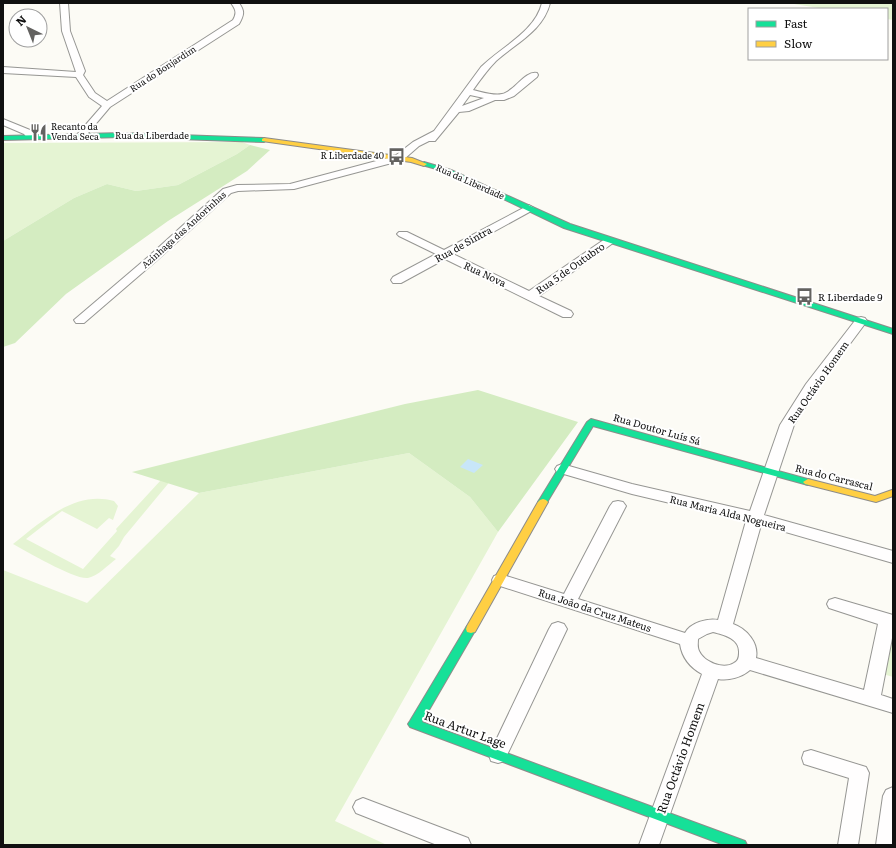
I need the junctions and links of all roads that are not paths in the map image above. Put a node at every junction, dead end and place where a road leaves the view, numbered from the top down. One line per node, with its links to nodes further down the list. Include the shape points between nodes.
1 (64, 3): 5 (street, via 66,31 81,71)
2 (235, 3): 9 (street, Rua do Bonjardim, via 240,10 236,22)
3 (546, 3): 7 (street, via 546,9 538,20 490,63)
4 (3, 70): 5 (street)
5 (79, 74): 9 (street, via 92,95)
6 (534, 75): 8 (street, via 511,94)
7 (467, 92): 8 (street); 10 (street)
8 (494, 97): 10 (street, via 466,109)
9 (107, 105): 13 (street, Rua do Bonjardim)
10 (455, 109): 12 (street)
11 (3, 122): 15 (street, via 27,132)
12 (439, 132): 16 (street, via 416,144); 17 (street)
13 (80, 137): 15 (street, Rua da Liberdade); 16 (street, Rua da Liberdade, via 205,137 278,141)
14 (3, 138): 15 (street, Rua da Liberdade)
15 (31, 138)
16 (399, 158): 17 (street, Rua da Liberdade); 25 (street, Azinhaga das Andorinhas, via 290,188 237,188 227,191)
17 (412, 160): 18 (street, Rua da Liberdade, via 449,171)
18 (529, 208): 20 (street, Rua da Liberdade, via 567,226); 21 (street, Rua de Sintra)
19 (403, 234): 21 (street, Rua Nova)
20 (609, 241): 23 (street, Rua 5 de Outubro); 26 (street, Rua da Liberdade)
21 (443, 255): 22 (street, Rua de Sintra); 23 (street, Rua Nova)
22 (397, 280)
23 (530, 296): 24 (street, Rua Nova)
24 (567, 314)
25 (80, 320)
26 (861, 321): 27 (street, Rua da Liberdade); 29 (street, Rua Octávio Homem, via 811,387 787,425)
27 (893, 332)
28 (562, 469): 29 (street, Rua Doutor Luís Sá, via 591,422); 32 (street, Rua Maria Alda Nogueira, via 632,489); 34 (street, Rua Artur Lage)
29 (770, 472): 30 (street, Rua do Carrascal, via 876,499); 32 (street, Rua Octávio Homem)
30 (892, 493)
31 (618, 506): 35 (street)
32 (755, 518): 33 (street, Rua Maria Alda Nogueira); 37 (street, Rua Octávio Homem)
33 (893, 557)
34 (500, 580): 35 (street, Rua João da Cruz Mateus); 44 (street, Rua Artur Lage, via 414,724)
35 (570, 601): 39 (street, Rua João da Cruz Mateus)
36 (835, 604): 42 (street, via 887,620)
37 (724, 628): 39 (street, via 713,626 701,629); 40 (street, via 740,636 746,643 749,654)
38 (558, 629): 44 (street)
39 (690, 641): 41 (street, via 689,649 694,659)
40 (747, 662): 41 (street, via 732,672); 42 (street)
41 (712, 671): 48 (street, Rua Octávio Homem)
42 (871, 699): 43 (street)
43 (893, 706)
44 (498, 755): 48 (street, Rua Artur Lage)
45 (811, 758): 52 (street, via 859,773)
46 (893, 796): 53 (street)
47 (362, 807): 49 (street)
48 (660, 816): 50 (street, Rua Octávio Homem); 51 (street, Rua Artur Lage)
49 (461, 845)
50 (649, 845)
51 (740, 845)
52 (848, 845)
53 (886, 845)

